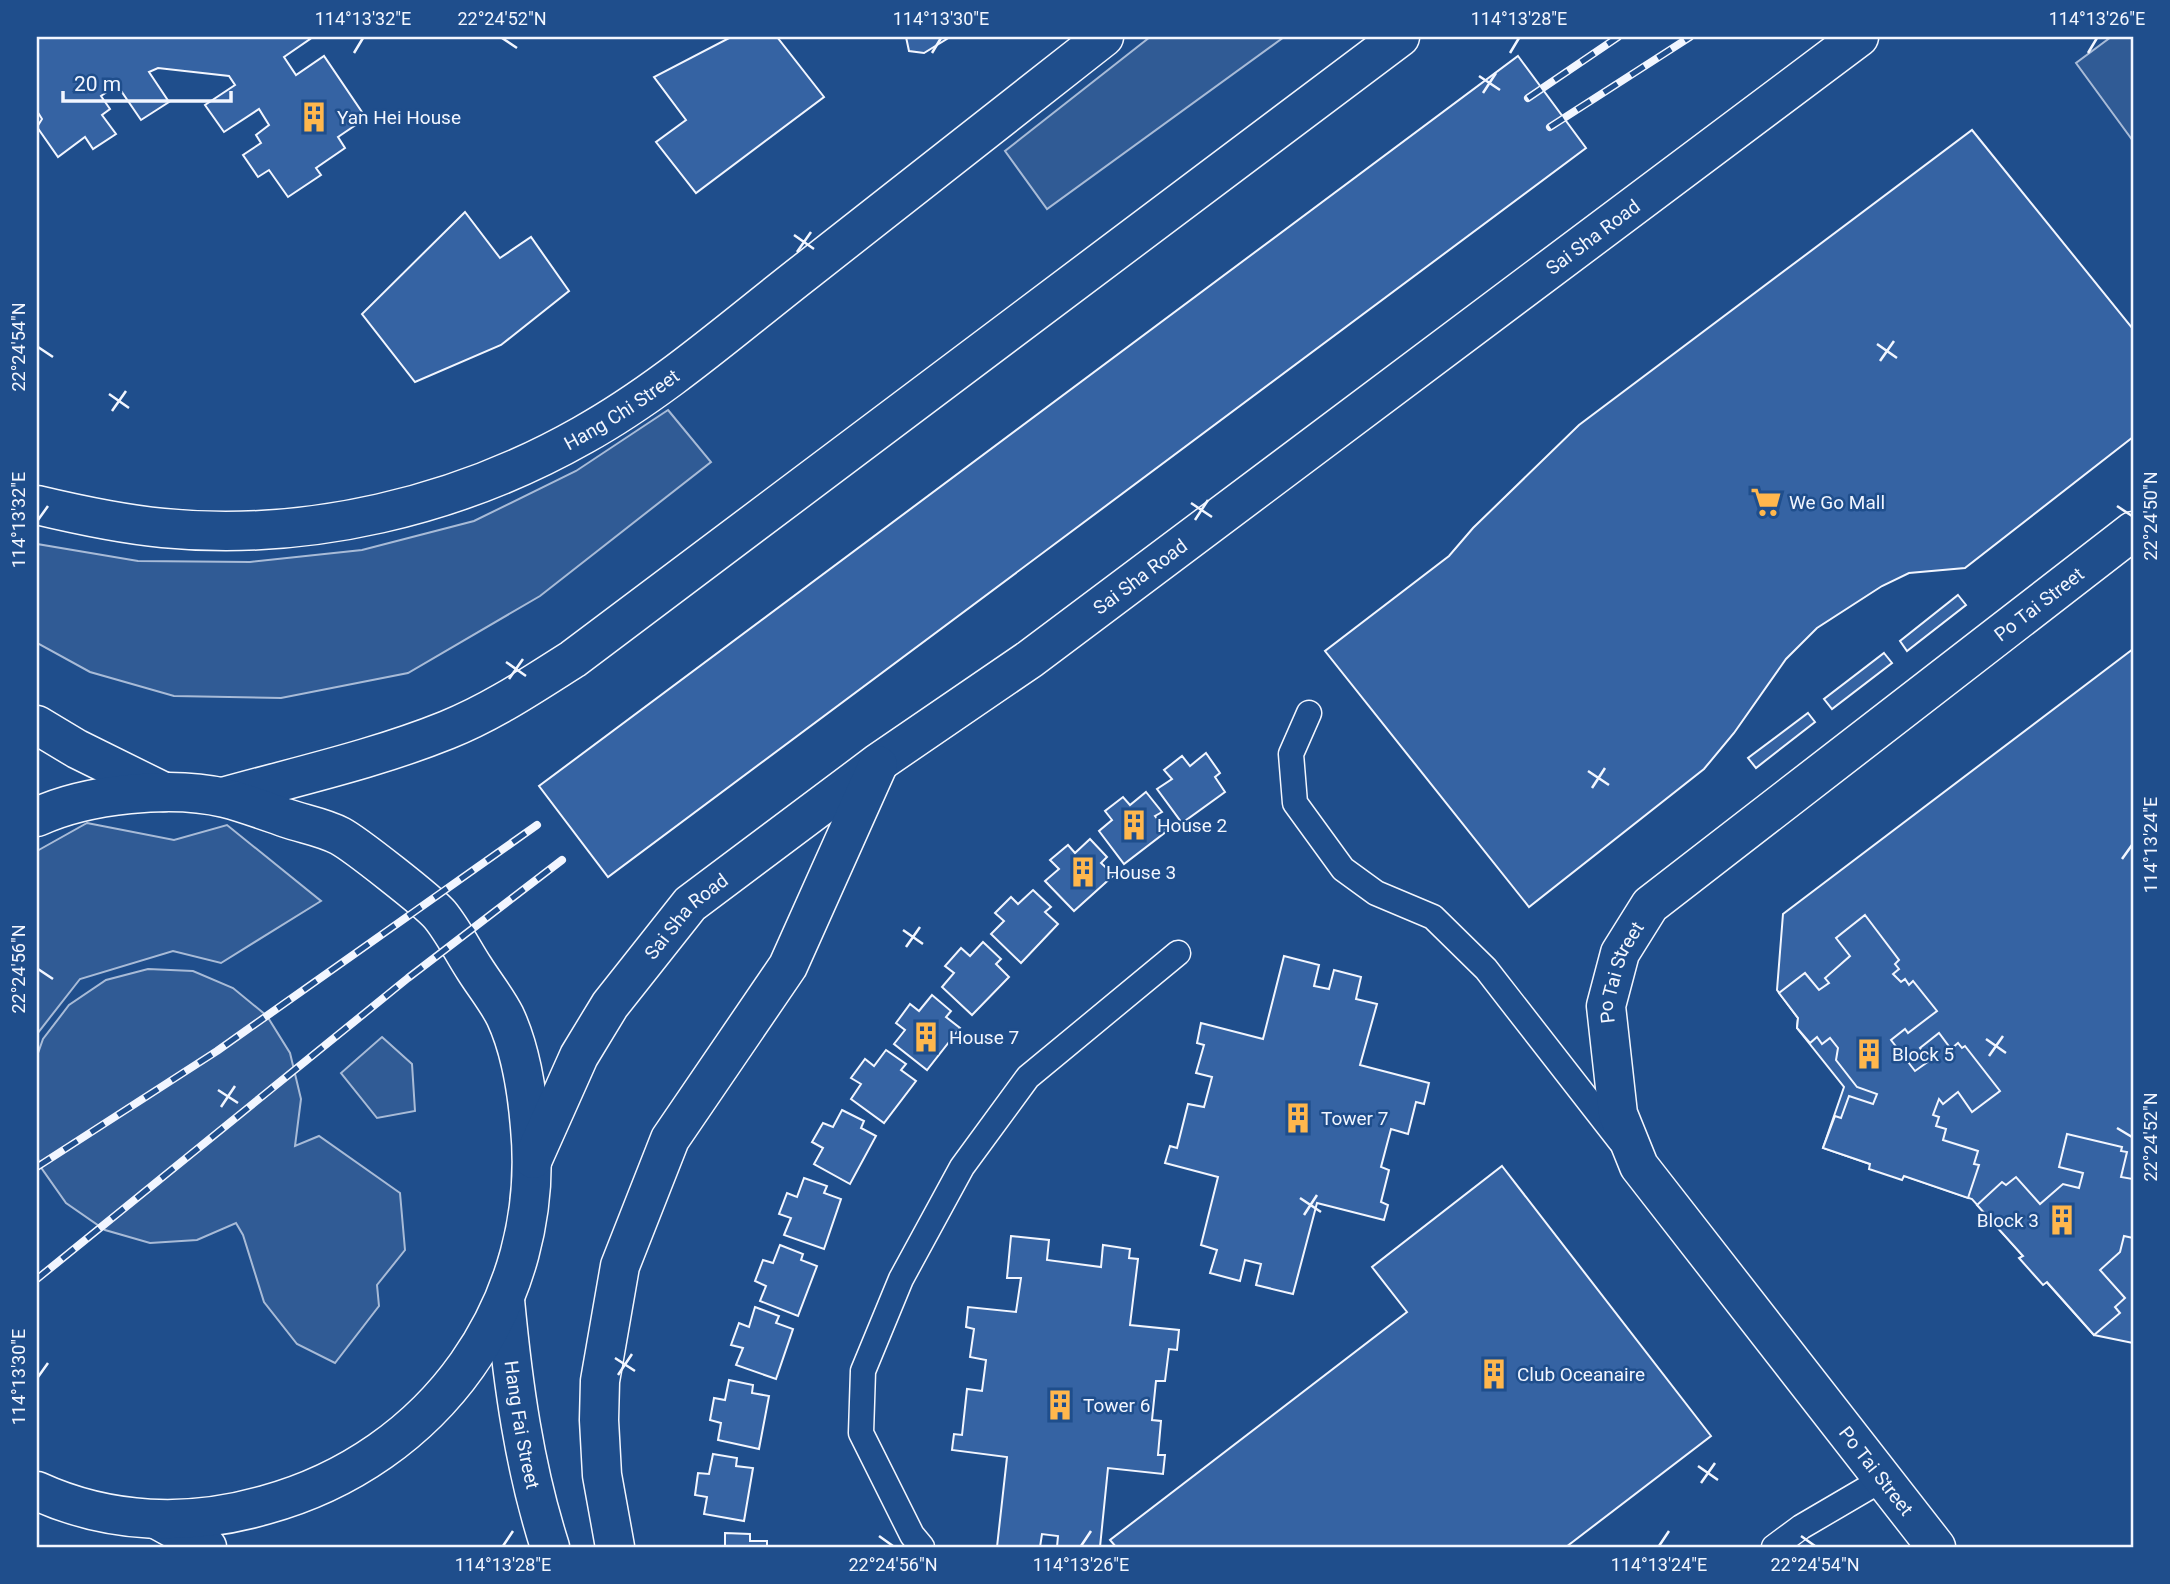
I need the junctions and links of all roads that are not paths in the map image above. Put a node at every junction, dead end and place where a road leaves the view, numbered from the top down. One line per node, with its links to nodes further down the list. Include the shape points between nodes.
1 (1104, 37): 4 (main road, Hang Chi Street, via 692,360 583,435 522,466 391,511 324,524 241,531 165,528 95,519)
2 (1400, 37): 10 (main road, via 573,659 448,730)
3 (1859, 37): 8 (main road, Sai Sha Road, via 1030,659)
4 (37, 505)
5 (2133, 531): 14 (main road, Po Tai Street, via 1650,905 1620,953 1606,1006 1618,1114)
6 (1309, 713): 14 (lane, via 1291,754 1295,803 1343,869 1376,893 1433,916 1486,969)
7 (37, 724): 9 (main road)
8 (878, 763): 13 (main road, Sai Sha Road, via 690,904 603,1016 579,1056); 21 (main road, via 788,966 670,1139 620,1266 600,1381 598,1420)
9 (164, 792): 10 (main road); 11 (main road, via 102,798)
10 (223, 797): 13 (main road, via 340,836 438,912 505,1017 527,1087)
11 (37, 817)
12 (1178, 953): 22 (lane, via 1028,1077 962,1167 901,1279 863,1371 861,1433)
13 (533, 1159): 15 (main road, via 526,1232)
14 (1639, 1166): 16 (main road, Po Tai Street)
15 (505, 1300): 18 (main road, via 470,1363 423,1419 366,1463 301,1495 230,1515); 20 (main road, Hang Fai Street, via 514,1400 534,1498)
16 (1883, 1479): 23 (lane); 24 (main road, Po Tai Street)
17 (47, 1503): 18 (main road)
18 (158, 1520): 19 (main road)
19 (207, 1547)
20 (550, 1547)
21 (615, 1547)
22 (922, 1547)
23 (1774, 1547)
24 (1936, 1547)

